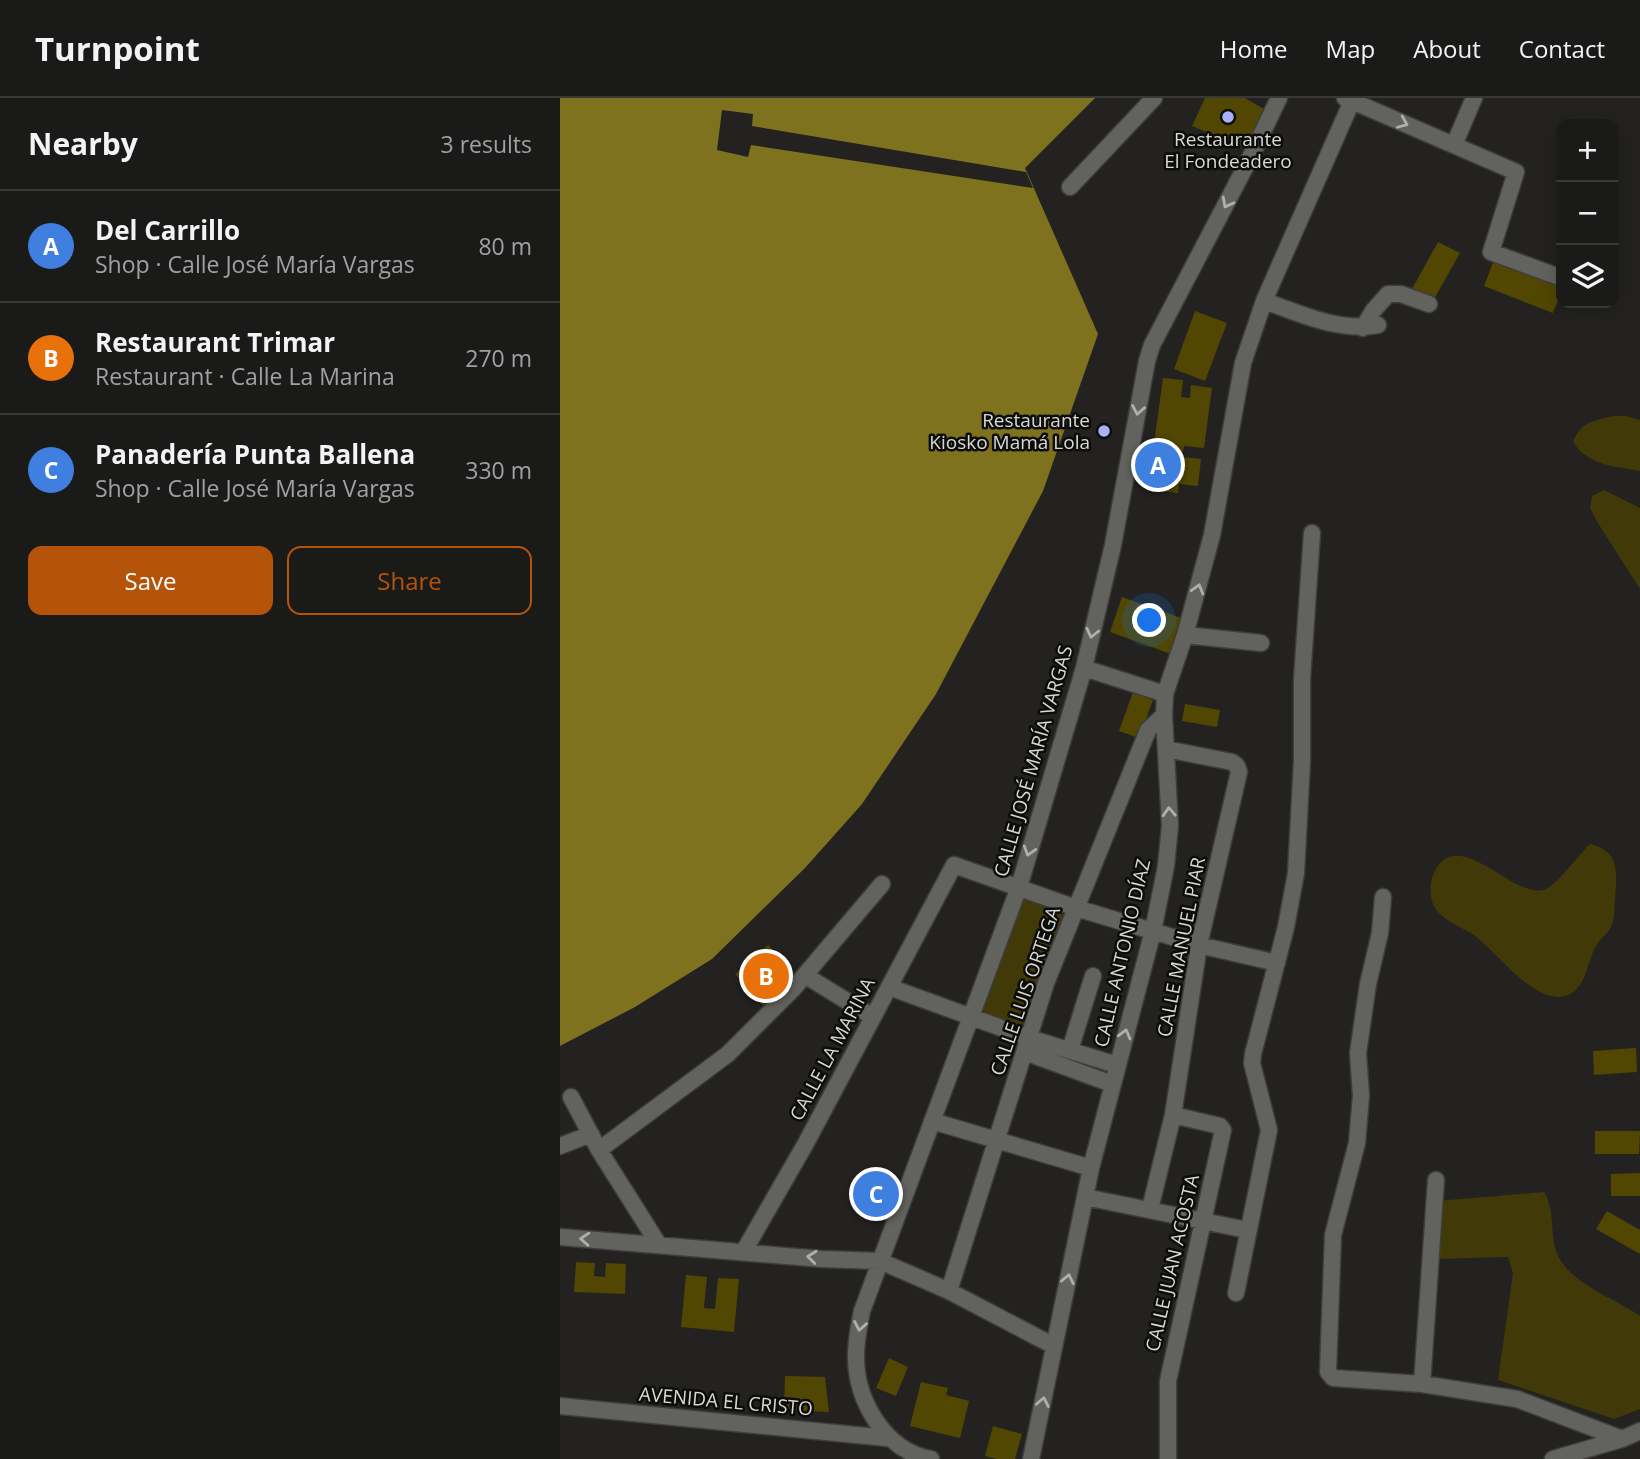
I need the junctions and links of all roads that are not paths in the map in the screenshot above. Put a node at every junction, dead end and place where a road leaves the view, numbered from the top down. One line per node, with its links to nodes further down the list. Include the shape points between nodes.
1 (1154, 98): 6 (street)
2 (1279, 98): 13 (street, CALLE JOSÉ MARÍA VARGAS, one-way to 13, via 1152,345)
3 (1474, 98): 5 (street)
4 (1348, 99): 5 (street, one-way to 5); 8 (street, CALLE ANTONIO DÍAZ)
5 (1454, 145): 7 (street, via 1516,172 1491,252)
6 (1070, 187)
7 (1556, 276)
8 (1264, 301): 9 (street, via 1328,324 1371,326 1373,311 1388,294); 11 (street, CALLE ANTONIO DÍAZ, one-way to 8, via 1212,535 1242,363)
9 (1429, 304)
10 (1312, 533): 23 (street, via 1296,873)
11 (1185, 635): 12 (street); 14 (street, CALLE ANTONIO DÍAZ)
12 (1261, 643)
13 (1084, 668): 14 (street); 18 (street, CALLE JOSÉ MARÍA VARGAS, one-way to 18)
14 (1165, 694): 15 (street, CALLE ANTONIO DÍAZ)
15 (1164, 715): 16 (street, CALLE ANTONIO DÍAZ); 20 (street, CALLE LUIS ORTEGA, via 1148,730)
16 (1166, 749): 21 (street, CALLE ANTONIO DÍAZ, one-way to 16, via 1170,827); 22 (street, CALLE MANUEL PIAR, via 1232,762 1239,772)
17 (882, 884): 24 (street)
18 (1019, 887): 20 (street); 26 (street, CALLE LA MARINA, via 954,865); 27 (street, CALLE JOSÉ MARÍA VARGAS)
19 (1383, 897): 53 (street, via 1358,1053 1357,1143 1333,1235 1328,1372 1333,1378)
20 (1076, 908): 21 (street); 29 (street, CALLE LUIS ORTEGA)
21 (1153, 931): 22 (street); 31 (street, CALLE ANTONIO DÍAZ, one-way to 21)
22 (1199, 945): 23 (street); 34 (street, CALLE MANUEL PIAR)
23 (1277, 963): 45 (street, via 1253,1054 1269,1130)
24 (806, 976): 28 (street); 39 (street, via 728,1054)
25 (1093, 976): 30 (street)
26 (889, 987): 27 (street); 28 (street, CALLE LA MARINA)
27 (972, 1016): 29 (street); 35 (street, CALLE JOSÉ MARÍA VARGAS)
28 (873, 1017): 48 (street, CALLE LA MARINA)
29 (1027, 1045): 30 (street); 32 (street); 37 (street, CALLE LUIS ORTEGA)
30 (1069, 1050): 31 (street)
31 (1117, 1065): 32 (street, CALLE ANTONIO DÍAZ)
32 (1112, 1084): 40 (street, CALLE ANTONIO DÍAZ)
33 (571, 1097): 36 (street)
34 (1173, 1115): 43 (street, CALLE MANUEL PIAR); 44 (street, CALLE JUAN ACOSTA, via 1223,1130)
35 (932, 1121): 37 (street); 49 (street, CALLE JOSÉ MARÍA VARGAS)
36 (590, 1134): 38 (street); 39 (street)
37 (997, 1141): 40 (street); 50 (street, CALLE LUIS ORTEGA)
38 (560, 1146)
39 (599, 1150): 47 (street)
40 (1091, 1168): 42 (street, CALLE ANTONIO DÍAZ)
41 (1436, 1180): 53 (street)
42 (1085, 1197): 43 (street); 52 (street, CALLE ANTONIO DÍAZ, one-way to 42)
43 (1150, 1209): 44 (street)
44 (1204, 1220): 45 (street); 60 (street, CALLE JUAN ACOSTA, via 1168,1381)
45 (1247, 1230): 51 (street)
46 (560, 1237): 47 (street, one-way to 46)
47 (659, 1245): 48 (street)
48 (744, 1251): 49 (street, one-way to 48)
49 (880, 1261): 50 (street); 56 (street, CALLE JOSÉ MARÍA VARGAS, one-way to 56, via 862,1311 856,1357 858,1381)
50 (949, 1291): 52 (street)
51 (1236, 1293)
52 (1054, 1346): 59 (street, CALLE ANTONIO DÍAZ, one-way to 52)
53 (1422, 1384): 57 (street, via 1517,1399)
54 (560, 1406): 56 (street, AVENIDA EL CRISTO)
55 (1640, 1431): 57 (street)
56 (887, 1438): 58 (street)
57 (1622, 1439): 61 (street)
58 (931, 1459)
59 (1031, 1459)
60 (1168, 1459)
61 (1553, 1459)

